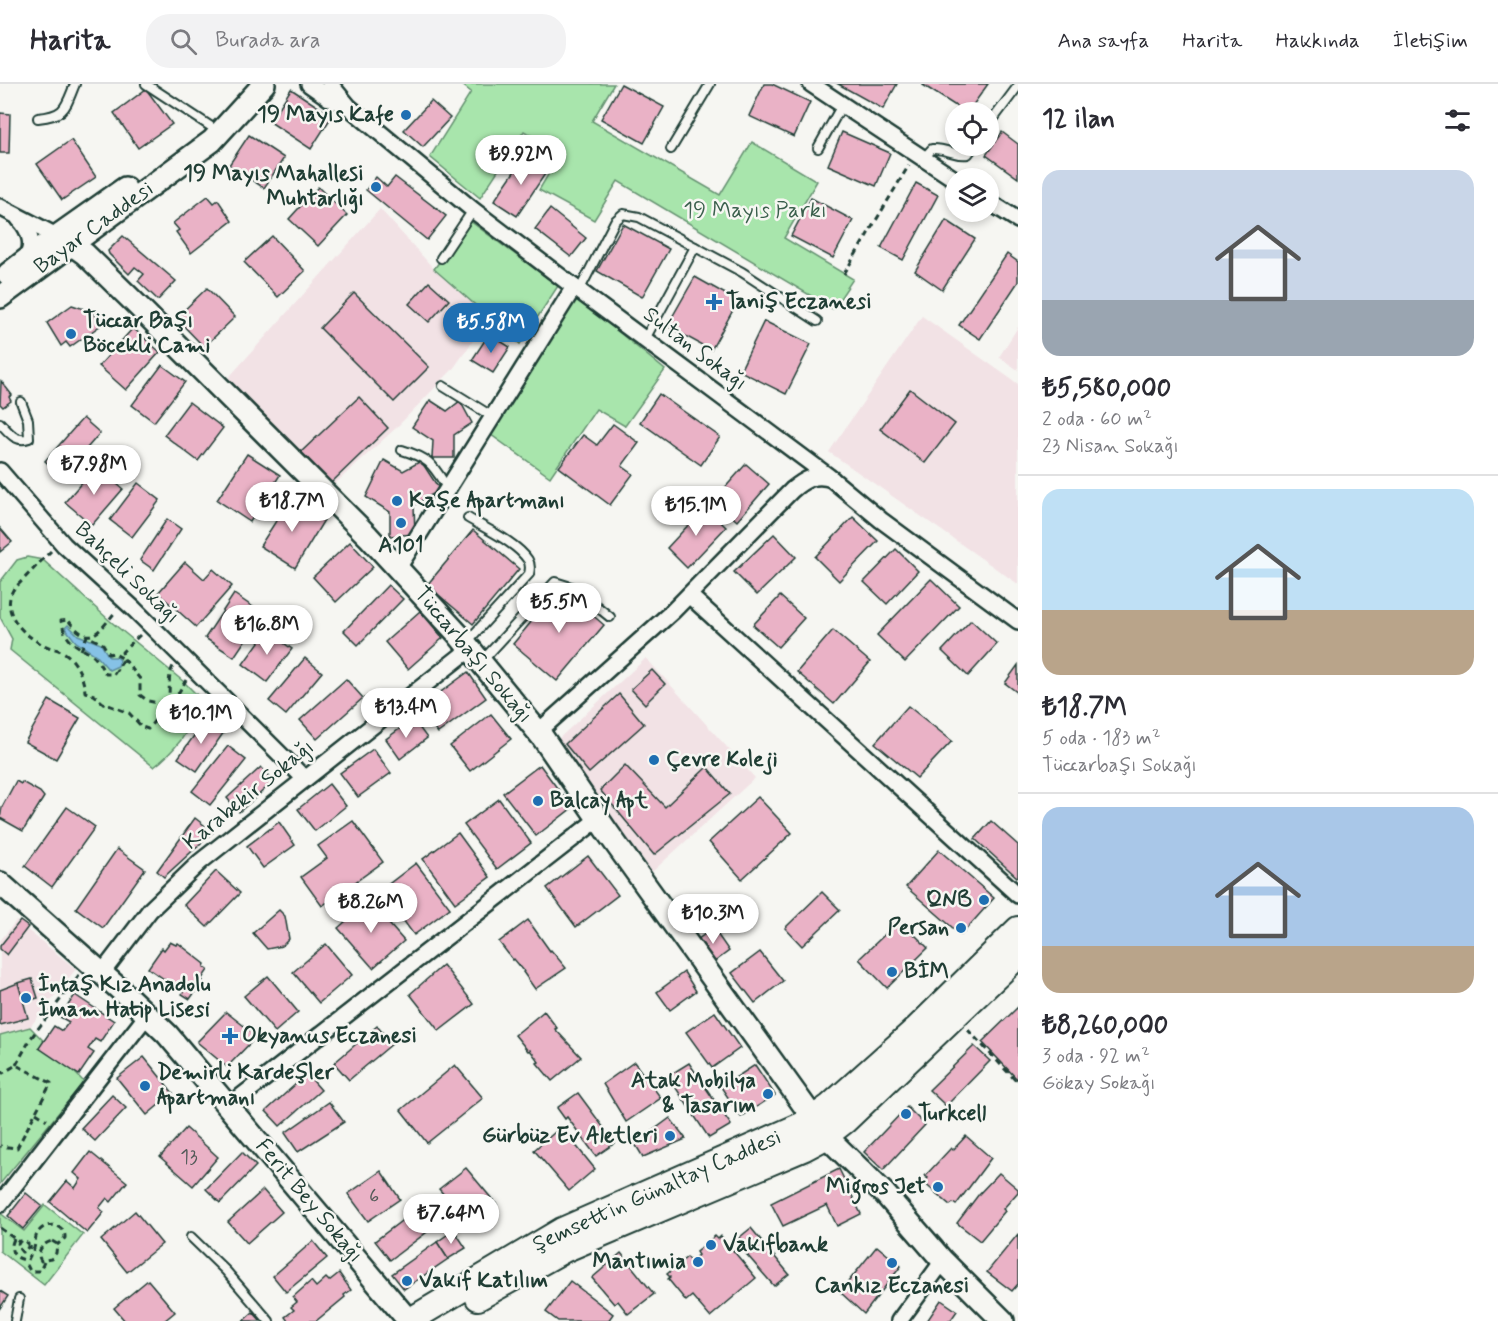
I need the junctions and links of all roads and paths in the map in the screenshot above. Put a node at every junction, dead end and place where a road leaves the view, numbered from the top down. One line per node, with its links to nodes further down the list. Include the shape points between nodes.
1 (75, 84): 13 (lane, via 65,108 51,117)
2 (146, 84): 14 (lane)
3 (250, 84): 14 (street, Bayar Caddesi)
4 (264, 84): 25 (street, Bayar Caddesi, via 212,141)
5 (309, 84): 11 (street, Sultan Sokağı)
6 (330, 84): 11 (street, Sultan Sokağı)
7 (710, 84): 16 (lane)
8 (814, 85): 10 (street)
9 (1018, 86): 12 (lane)
10 (842, 105): 15 (lane); 18 (street)
11 (349, 107): 22 (street, Sultan Sokağı)
12 (999, 111)
13 (38, 118)
14 (210, 126): 25 (street, Bayar Caddesi)
15 (818, 148)
16 (671, 149)
17 (945, 151): 18 (lane, via 932,149)
18 (920, 157): 19 (street); 29 (path)
19 (945, 173)
20 (0, 207): 23 (street)
21 (999, 208): 24 (street)
22 (473, 210): 27 (lane); 31 (street, Sultan Sokağı)
23 (14, 215): 25 (street); 28 (street, via 26,226 30,238 30,254)
24 (1018, 220)
25 (64, 240): 28 (street, Bayar Caddesi); 32 (street, Bayar Caddesi); 47 (street, Tüccarbaşı Sokağı, via 86,254)
26 (695, 247): 31 (lane, via 639,217 623,214 615,221); 33 (lane); 34 (lane)
27 (441, 258)
28 (23, 262): 30 (street, Bayar Caddesi)
29 (844, 274)
30 (0, 279)
31 (576, 289): 34 (street, Sultan Sokağı); 37 (street)
32 (0, 297)
33 (817, 321)
34 (645, 339): 40 (street, Sultan Sokağı)
35 (443, 386): 37 (lane)
36 (21, 402): 38 (lane, via 29,438 16,439)
37 (493, 417): 43 (street)
38 (0, 423)
39 (402, 450): 43 (lane, via 431,463)
40 (796, 453): 42 (street, Sultan Sokağı); 44 (street, via 800,472)
41 (2, 478): 46 (street, Bahçeli Sokağı)
42 (832, 479): 44 (street, via 815,476); 51 (street, Sultan Sokağı)
43 (448, 489): 47 (street)
44 (792, 490): 48 (street)
45 (468, 518): 55 (lane, via 518,549 530,566 529,574)
46 (61, 541): 49 (street, Bahçeli Sokağı); 59 (path, via 12,592 9,600 13,621 39,642 66,654 81,675 85,692 129,713 142,727 148,729)
47 (398, 568): 55 (street, Tüccarbaşı Sokağı)
48 (689, 595): 60 (street); 64 (street)
49 (124, 600): 52 (street, Bahçeli Sokağı); 53 (path, via 100,631)
50 (610, 617): 55 (lane, via 574,588 555,582)
51 (1018, 621)
52 (150, 626): 56 (street, Bahçeli Sokağı); 57 (path, via 123,652)
53 (87, 636): 54 (path); 54 (path, via 79,634 68,620 61,621 69,639); 57 (path, via 103,644 110,654)
54 (81, 650): 57 (path, via 93,655 106,674 114,675)
55 (473, 651): 60 (street, Tüccarbaşı Sokağı); 61 (street, Karabekir Sokağı)
56 (178, 654): 58 (street, Bahçeli Sokağı); 59 (path, via 168,676 171,693)
57 (124, 659): 59 (path, via 140,678 140,695)
58 (193, 668): 59 (path, via 172,704); 61 (street, Bahçeli Sokağı)
59 (167, 705)
60 (538, 732): 62 (street, Tüccarbaşı Sokağı)
61 (305, 778): 67 (street, Karabekir Sokağı, via 170,890)
62 (598, 819): 73 (street); 74 (street, Tüccarbaşı Sokağı)
63 (0, 883): 67 (street, Ferit Bey Sokağı)
64 (1018, 895)
65 (1018, 929): 74 (main road, Şemsettin Günaltay Caddesi)
66 (1018, 956): 69 (main road, Şemsettin Günaltay Caddesi)
67 (93, 972): 68 (street, Ferit Bey Sokağı); 70 (path, via 31,1038)
68 (148, 1014): 73 (street, Ferit Bey Sokağı); 76 (street)
69 (955, 1017): 72 (path); 74 (main road, Şemsettin Günaltay Caddesi, via 845,1121)
70 (16, 1065): 71 (path); 75 (path, via 51,1083 17,1148)
71 (0, 1071)
72 (1018, 1083)
73 (229, 1106): 90 (street, Ferit Bey Sokağı)
74 (819, 1127): 85 (street, Tüccarbaşı Sokağı); 90 (main road, Şemsettin Günaltay Caddesi, via 791,1131 562,1230); 91 (main road, Şemsettin Günaltay Caddesi, via 805,1148 557,1253)
75 (0, 1146)
76 (0, 1204)
77 (0, 1228): 79 (path)
78 (191, 1237): 89 (lane)
79 (14, 1239): 80 (path); 84 (path, via 12,1252)
80 (19, 1242): 82 (path, via 26,1241); 82 (path, via 20,1251)
81 (57, 1245): 83 (path, via 65,1233 57,1226 46,1225 37,1234); 86 (path, via 54,1256); 86 (path, via 52,1240 44,1244 39,1256)
82 (28, 1247): 83 (path)
83 (34, 1248): 84 (path)
84 (27, 1260): 86 (path, via 30,1271 36,1272)
85 (943, 1260): 92 (street); 93 (street, Tüccarbaşı Sokağı)
86 (44, 1262)
87 (19, 1299): 88 (lane)
88 (15, 1321)
89 (269, 1321)
90 (409, 1321)
91 (439, 1321)
92 (899, 1321)
93 (1003, 1321)

